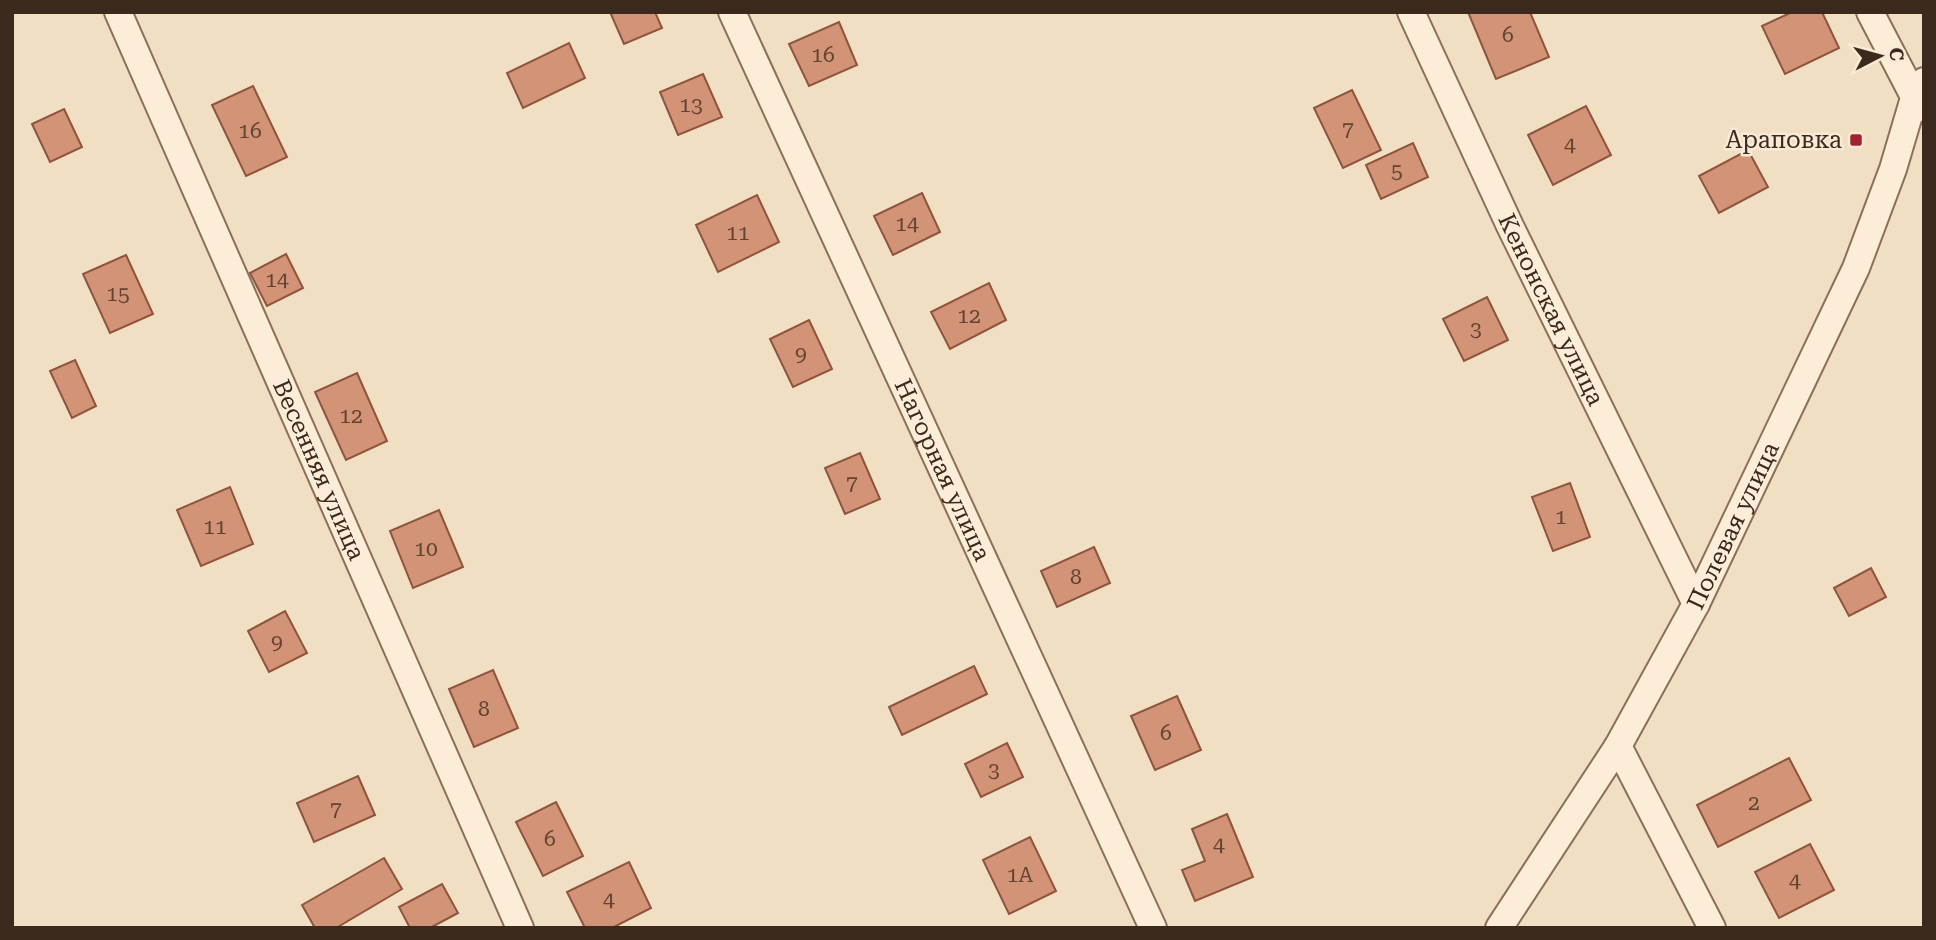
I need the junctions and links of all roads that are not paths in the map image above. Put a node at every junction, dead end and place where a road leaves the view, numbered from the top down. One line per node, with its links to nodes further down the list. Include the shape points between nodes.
1 (118, 12): 8 (street, Весенняя улица)
2 (732, 12): 9 (street, Нагорная улица)
3 (1411, 12): 6 (street, Кенонская улица, via 1510,226)
4 (1870, 12): 5 (street)
5 (1921, 98): 6 (street, Полевая улица, via 1856,268)
6 (1696, 604): 7 (street, Полевая улица)
7 (1618, 747): 10 (street, Полевая улица); 11 (street)
8 (520, 928)
9 (1153, 928)
10 (1499, 928)
11 (1712, 928)

